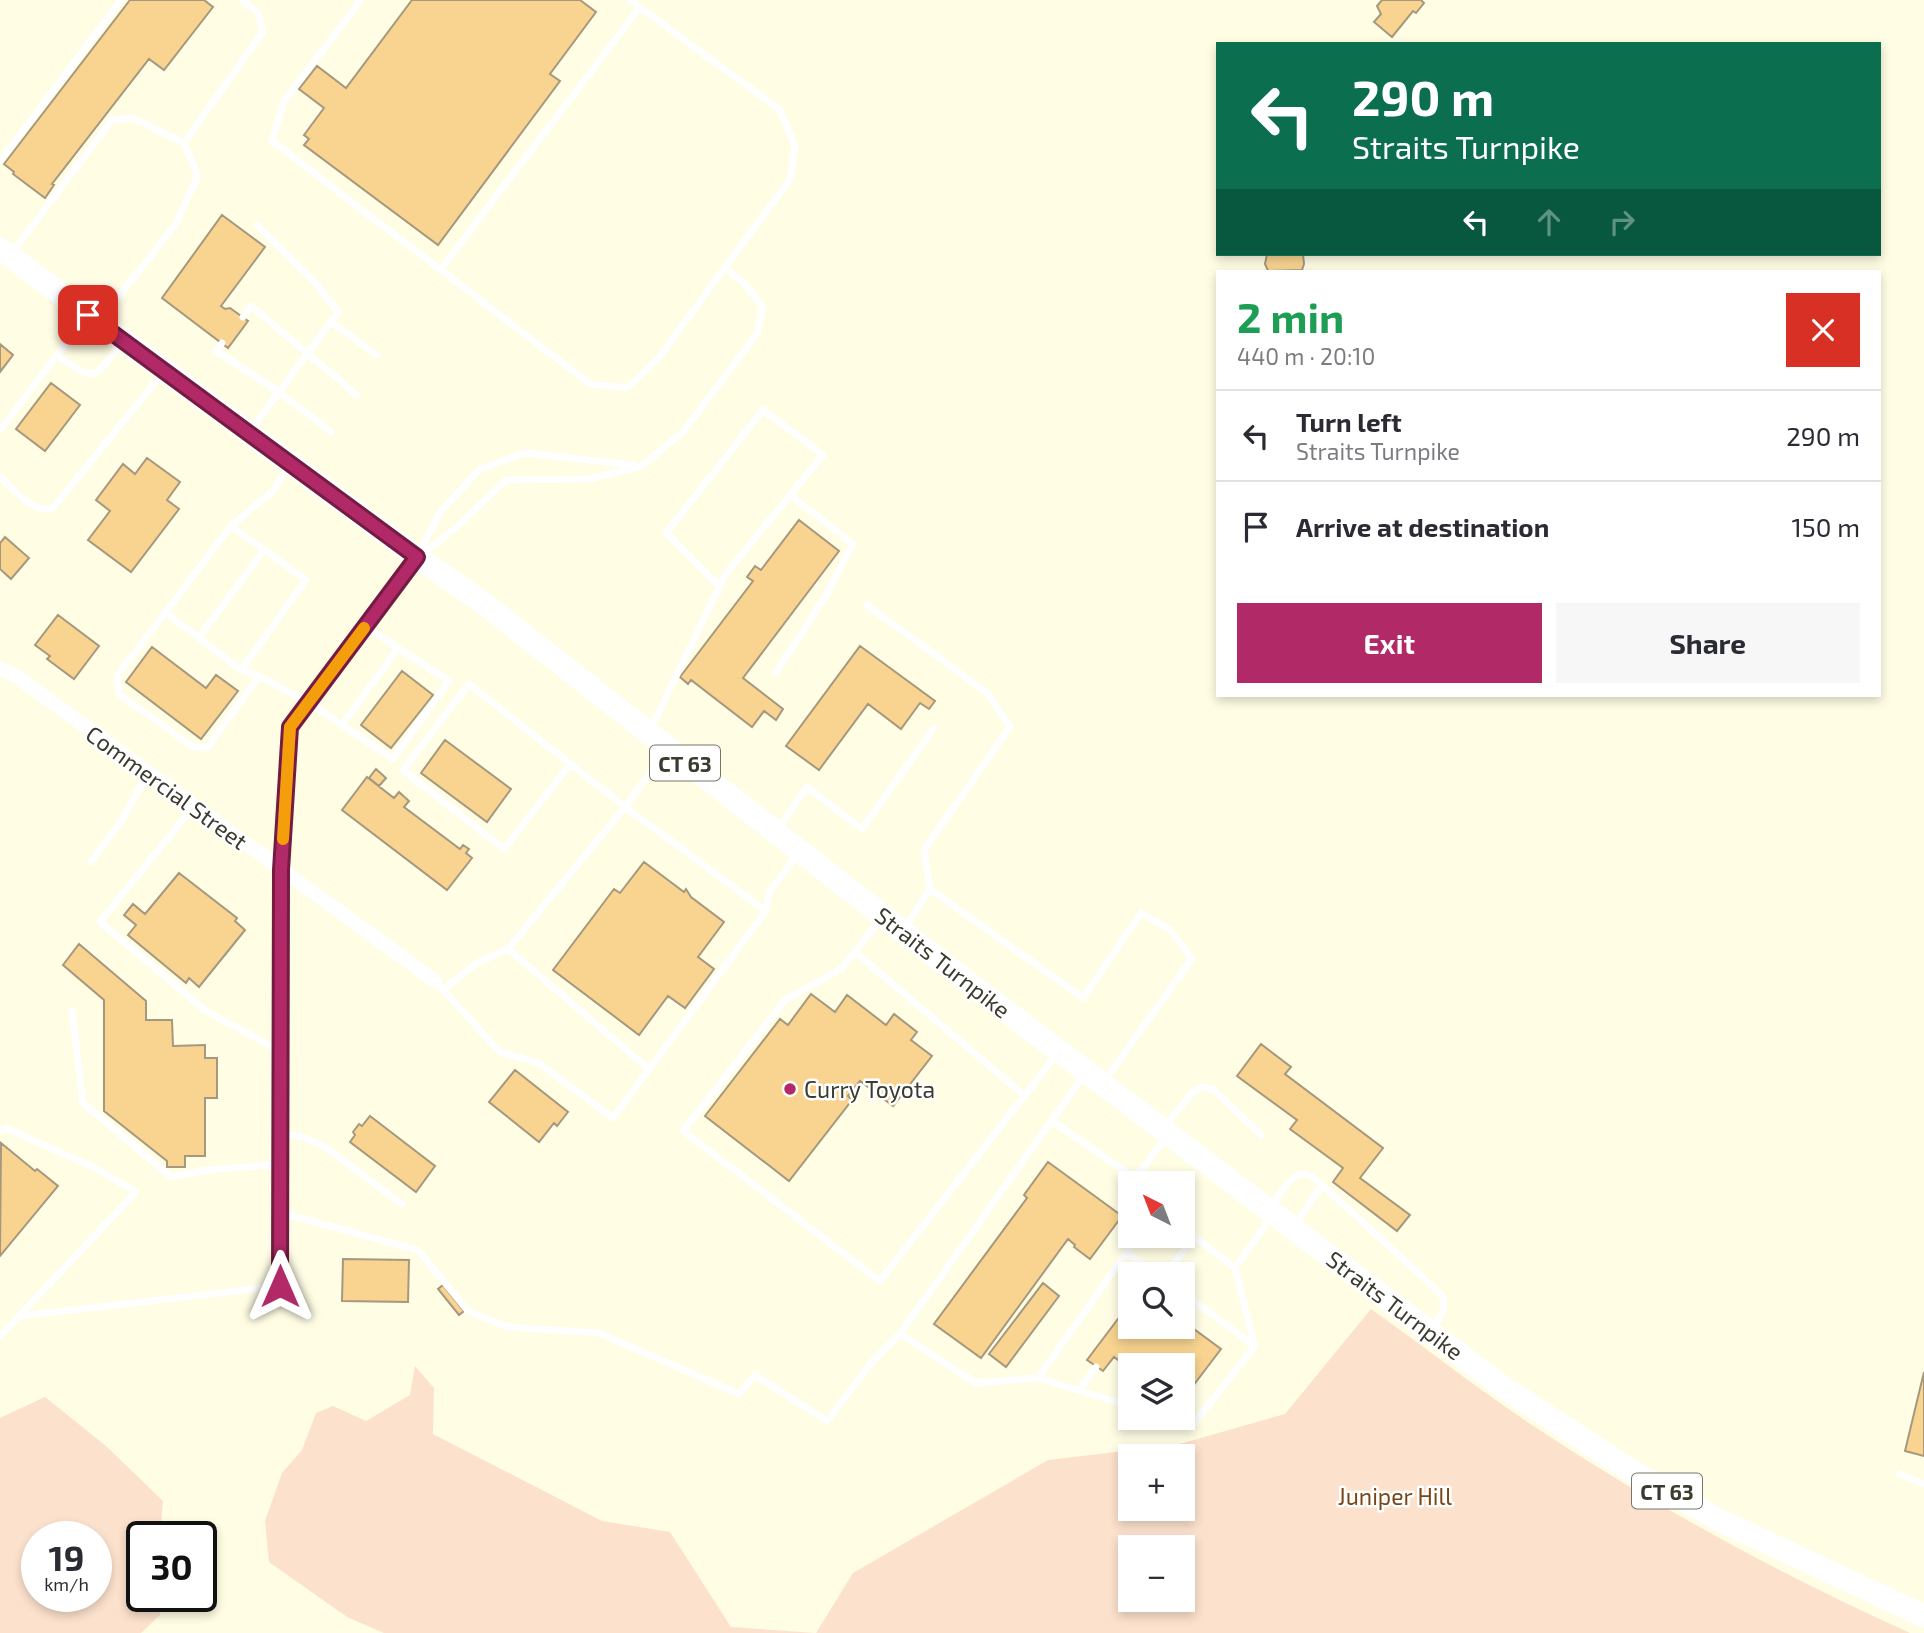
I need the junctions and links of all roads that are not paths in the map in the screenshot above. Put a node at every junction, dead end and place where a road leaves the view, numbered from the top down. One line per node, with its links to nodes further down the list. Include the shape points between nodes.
1 (121, 0): 7 (lane)
2 (242, 0): 6 (lane, via 258,13 262,32)
3 (360, 0): 10 (lane, via 284,101 272,141)
4 (630, 0): 5 (lane)
5 (640, 7): 10 (lane); 11 (lane, via 780,110 795,146 790,179)
6 (184, 143): 9 (lane, via 133,118 112,120); 13 (lane, via 198,176 176,225)
7 (0, 160)
8 (257, 225): 14 (lane, via 315,282 338,312)
9 (4, 253): 13 (main road, Straits Turnpike / CT 63)
10 (441, 269): 11 (lane, via 590,384 627,388 657,360)
11 (726, 269): 27 (lane, via 762,307 757,334 683,432)
12 (243, 317): 17 (lane, via 251,306)
13 (93, 319): 15 (main road, Straits Turnpike / CT 63); 19 (lane)
14 (332, 322): 17 (lane); 18 (lane)
15 (124, 341): 19 (lane, via 100,372 90,375); 20 (main road, Straits Turnpike / CT 63)
16 (222, 343): 21 (lane, via 216,351)
17 (307, 354): 21 (lane); 22 (lane)
18 (377, 355)
19 (58, 356): 23 (lane)
20 (165, 371): 25 (main road, Straits Turnpike / CT 63); 28 (lane, via 52,509 35,508)
21 (279, 392): 24 (lane); 25 (lane)
22 (357, 395)
23 (0, 430)
24 (331, 432)
25 (249, 433): 26 (main road, Straits Turnpike / CT 63)
26 (291, 464): 30 (lane, via 273,491); 32 (main road, Straits Turnpike / CT 63)
27 (642, 466): 32 (lane, via 589,479 506,480 456,528); 32 (lane, via 525,453 480,469 440,512)
28 (0, 478)
29 (790, 495): 33 (lane); 33 (lane, via 823,455 763,410 666,533); 41 (lane, via 853,544)
30 (231, 526): 31 (lane); 35 (lane)
31 (264, 550): 37 (lane); 40 (lane, via 306,580)
32 (417, 557): 36 (street); 46 (main road, Straits Turnpike / CT 63, via 478,599)
33 (720, 587): 46 (lane)
34 (867, 605): 56 (lane, via 987,693 1010,727 925,850)
35 (165, 612): 37 (lane); 42 (lane, via 117,676 119,694 193,747 207,748)
36 (366, 626): 38 (lane); 43 (street)
37 (199, 637): 40 (lane)
38 (398, 648): 44 (lane); 44 (lane, via 449,681 393,759)
39 (0, 669): 49 (street, Commercial Street)
40 (241, 670): 42 (lane)
41 (776, 673)
42 (259, 676): 43 (lane)
43 (308, 702): 44 (lane); 55 (street, via 290,727)
44 (342, 725)
45 (934, 728): 52 (lane, via 862,829 807,787)
46 (649, 734): 47 (main road, Straits Turnpike / CT 63)
47 (667, 749): 51 (lane); 52 (main road, Straits Turnpike / CT 63)
48 (570, 764): 48 (lane, via 469,684 403,770 504,849); 51 (lane)
49 (148, 773): 50 (street, Commercial Street); 54 (lane, via 122,820)
50 (194, 806): 55 (street, Commercial Street); 65 (lane, via 100,922 206,1011)
51 (625, 807): 57 (lane); 60 (lane)
52 (776, 833): 53 (main road, Straits Turnpike / CT 63)
53 (800, 851): 57 (lane, via 769,892); 58 (main road, Straits Turnpike / CT 63)
54 (90, 862)
55 (281, 870): 62 (street, Commercial Street); 65 (street)
56 (930, 889): 59 (lane); 67 (lane, via 1083,998 1141,913 1170,930 1192,959)
57 (766, 911): 66 (lane)
58 (883, 916): 59 (main road, Straits Turnpike / CT 63); 61 (lane)
59 (902, 931): 64 (main road, Straits Turnpike / CT 63)
60 (508, 950): 62 (lane); 66 (lane)
61 (855, 952): 68 (lane); 68 (lane, via 841,969 785,1000 683,1130 880,1282)
62 (439, 986): 66 (lane, via 500,1052 539,1063 613,1118)
63 (72, 1011): 74 (lane, via 83,1103 171,1177)
64 (1059, 1051): 67 (main road, Straits Turnpike / CT 63); 68 (lane)
65 (280, 1052): 72 (street)
66 (649, 1069)
67 (1094, 1077): 69 (lane); 71 (main road, Straits Turnpike / CT 63)
68 (1025, 1096)
69 (1052, 1121): 75 (lane); 93 (lane)
70 (0, 1131): 91 (lane, via 6,1128 93,1167 136,1192)
71 (1165, 1131): 73 (lane, via 1201,1087 1213,1089); 76 (lane); 79 (main road, Straits Turnpike / CT 63)
72 (280, 1133): 74 (street); 78 (lane, via 325,1147)
73 (1261, 1135)
74 (280, 1164): 80 (street)
75 (1121, 1171)
76 (1141, 1171)
77 (1322, 1185): 79 (lane, via 1300,1174); 81 (lane); 92 (lane, via 1441,1294 1444,1310)
78 (402, 1204)
79 (1272, 1212): 81 (main road, Straits Turnpike / CT 63); 88 (lane)
80 (280, 1213): 89 (street); 93 (lane, via 418,1250 468,1311 507,1327 599,1333 739,1394 755,1375 827,1421)
81 (1293, 1228): 92 (main road, Straits Turnpike / CT 63)
82 (1195, 1238): 88 (lane)
83 (1129, 1248): 85 (lane)
84 (1186, 1248): 87 (lane)
85 (1126, 1252): 86 (lane); 97 (lane)
86 (1140, 1262)
87 (1175, 1262)
88 (1235, 1268): 95 (lane)
89 (280, 1286): 91 (lane)
90 (1195, 1302): 95 (lane)
91 (21, 1316): 94 (lane)
92 (1430, 1332): 103 (main road, Straits Turnpike / CT 63, via 1500,1385 1630,1471 1721,1521)
93 (900, 1334): 97 (lane, via 976,1383)
94 (0, 1336)
95 (1255, 1346): 100 (lane)
96 (1096, 1367): 98 (lane)
97 (1038, 1378): 98 (lane)
98 (1079, 1390): 99 (lane)
99 (1118, 1402)
100 (1195, 1422)
101 (1900, 1474): 102 (lane)
102 (1924, 1484)
103 (1924, 1616)

